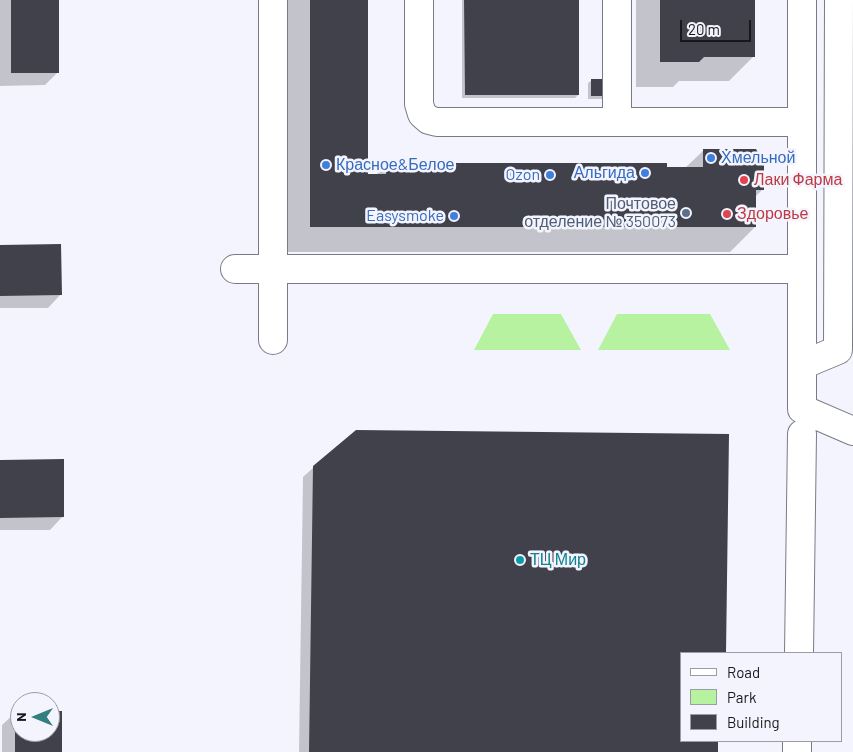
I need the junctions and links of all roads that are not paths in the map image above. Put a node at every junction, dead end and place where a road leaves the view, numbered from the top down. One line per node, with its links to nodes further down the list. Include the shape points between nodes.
1 (273, 0): 9 (street)
2 (419, 0): 6 (street, via 419,104 422,114 430,120)
3 (617, 0): 6 (street)
4 (802, 0): 7 (street)
5 (839, 0): 12 (street, via 838,350)
6 (617, 122): 7 (street)
7 (802, 122): 10 (street)
8 (235, 269): 9 (street)
9 (273, 269): 10 (street); 11 (street)
10 (802, 269): 12 (street)
11 (273, 340)
12 (802, 365): 13 (street)
13 (802, 421): 14 (street); 15 (street)
14 (853, 431)
15 (799, 652)

